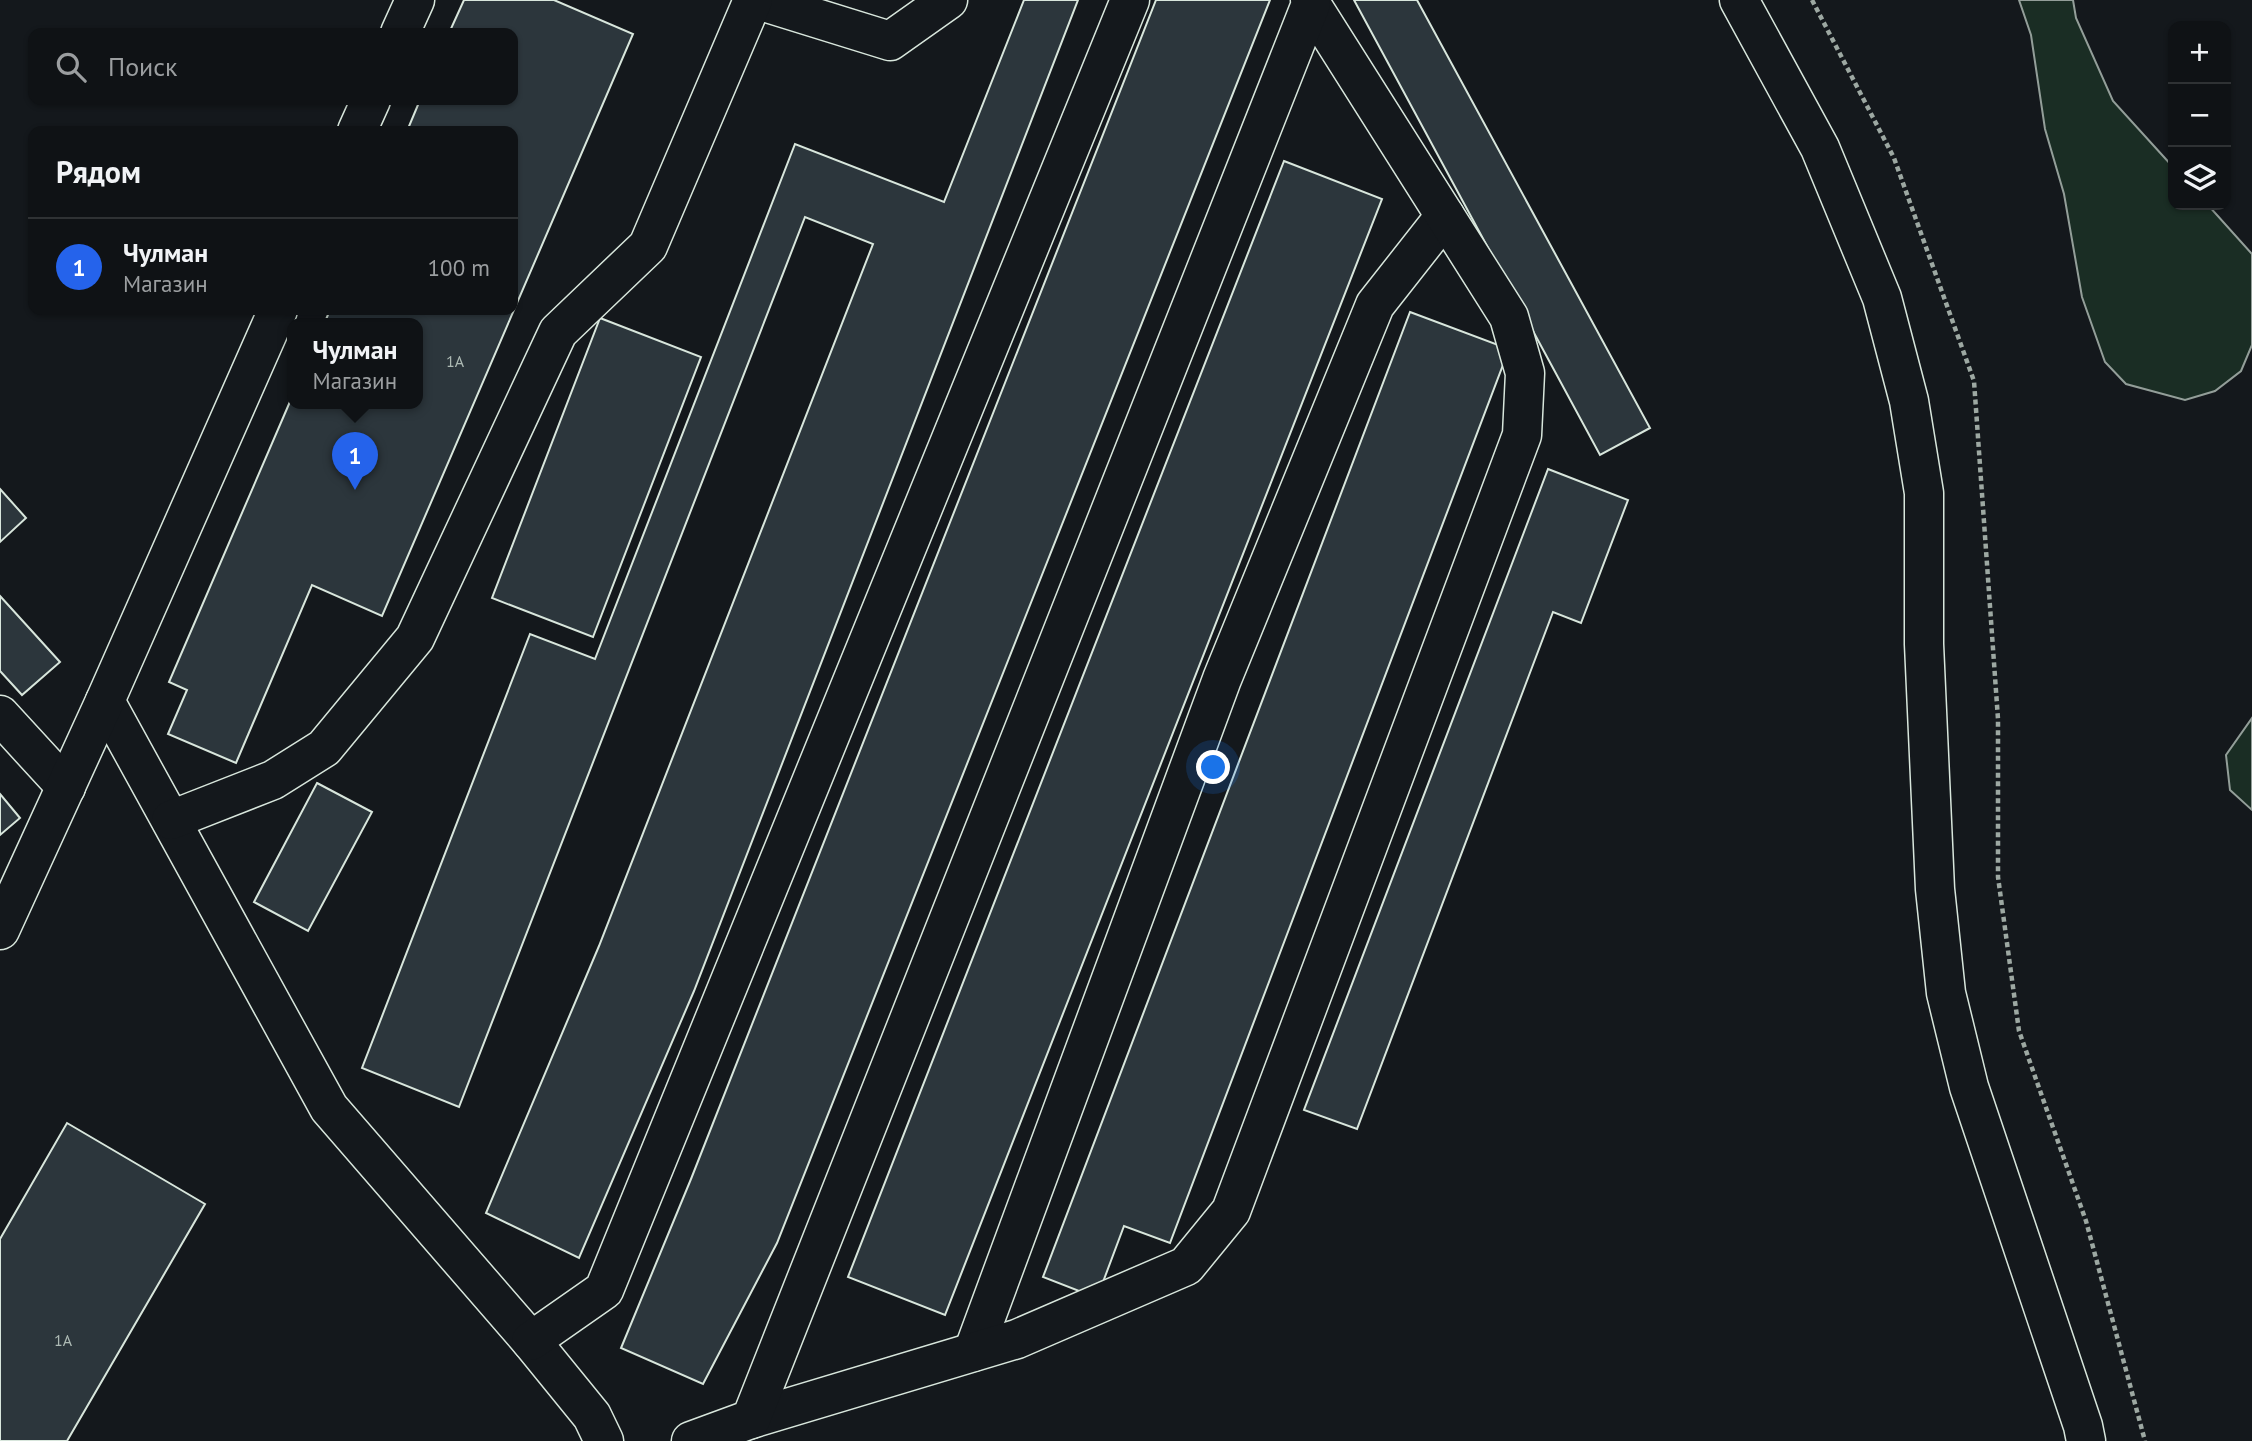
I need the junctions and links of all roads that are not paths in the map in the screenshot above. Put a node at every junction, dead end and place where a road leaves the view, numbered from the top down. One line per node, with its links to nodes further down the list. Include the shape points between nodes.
1 (415, 0): 8 (street)
2 (753, 0): 16 (street, via 649,246 558,332 415,638 324,748 273,780)
3 (758, 0): 4 (street, via 890,41)
4 (948, 0)
5 (1130, 0): 18 (street, via 604,1290)
6 (1740, 0): 23 (street, via 1820,148 1882,298 1909,401 1924,494 1924,658 1935,889 1946,993 1969,1087)
7 (1311, 2): 11 (street); 20 (street)
8 (402, 28)
9 (369, 105): 10 (street)
10 (359, 126)
11 (1445, 216): 19 (street, via 1374,305 1222,679); 19 (street, via 1509,317 1525,373 1522,435 1231,1211 1186,1266 1017,1339)
12 (276, 315): 13 (street)
13 (105, 701): 15 (street); 16 (street)
14 (0, 715): 15 (street)
15 (66, 787): 17 (street)
16 (171, 820): 18 (street, via 329,1108)
17 (0, 930)
18 (531, 1341): 21 (street, via 592,1416)
19 (973, 1352): 20 (street)
20 (751, 1419): 22 (street)
21 (604, 1441)
22 (691, 1441)
23 (2086, 1441)

